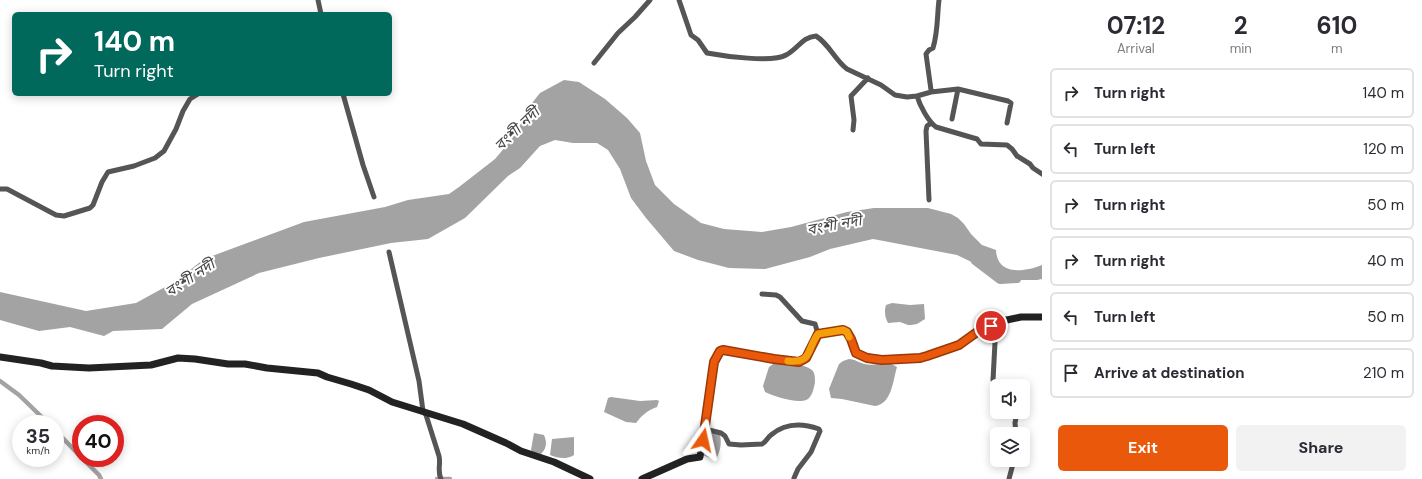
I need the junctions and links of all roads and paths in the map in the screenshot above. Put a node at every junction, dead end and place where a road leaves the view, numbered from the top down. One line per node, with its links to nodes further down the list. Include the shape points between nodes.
1 (318, 0): 5 (street)
2 (650, 0): 6 (street, via 618,33)
3 (679, 0): 7 (street, via 691,35 707,53 747,58 776,58 786,56 804,39 816,36 822,39 842,66)
4 (939, 0): 9 (street, via 936,39 933,48 926,54)
5 (321, 12)
6 (594, 64)
7 (868, 78): 12 (street, via 896,95); 16 (street, via 851,96)
8 (958, 89): 9 (street); 13 (street); 15 (street, via 1011,103)
9 (931, 92): 12 (street)
10 (195, 96): 18 (street, via 190,99 164,151 148,161 108,172 90,208 64,216 56,215 7,189)
11 (343, 96): 19 (street)
12 (917, 96): 14 (street)
13 (952, 119)
14 (931, 123): 17 (street, via 936,127 977,139 981,144 1007,145 1017,156); 20 (street, via 926,131)
15 (1007, 123)
16 (853, 130)
17 (1042, 174)
18 (0, 189)
19 (374, 197)
20 (929, 200)
21 (389, 252): 28 (street, via 418,381)
22 (762, 294): 25 (street, via 780,297 802,320 815,324)
23 (1042, 317): 24 (street, via 1022,317)
24 (996, 324): 25 (street, via 984,327 959,345 920,358 867,358 856,353 851,339 843,330); 27 (street)
25 (818, 334): 29 (street, via 806,358 799,362 720,351 714,362)
26 (0, 357): 28 (street, via 73,368 151,365 178,358 305,371 369,390 392,402)
27 (993, 379)
28 (422, 411): 31 (street, via 426,415 439,456); 33 (street, via 462,424)
29 (705, 430): 32 (street, via 725,436 729,444 741,445 762,444 771,434 787,426 819,428 811,452); 34 (street, via 700,457 687,459)
30 (1012, 467): 35 (street)
31 (440, 478)
32 (794, 478)
33 (590, 479)
34 (642, 479)
35 (1009, 479)

